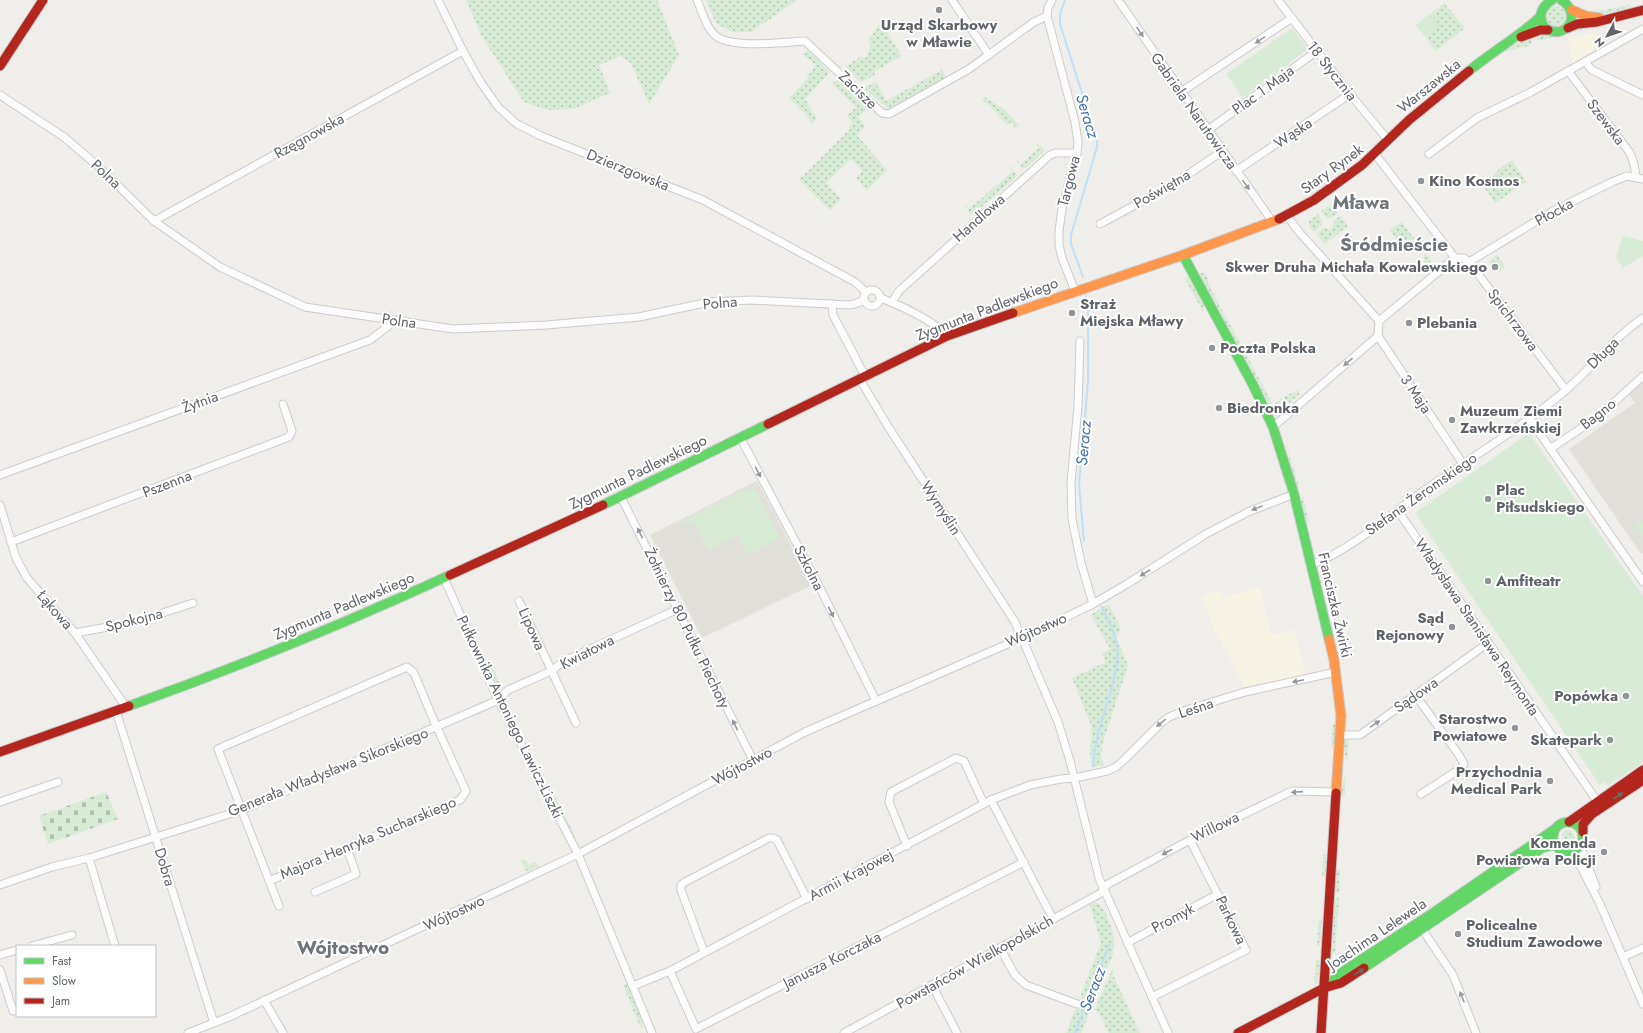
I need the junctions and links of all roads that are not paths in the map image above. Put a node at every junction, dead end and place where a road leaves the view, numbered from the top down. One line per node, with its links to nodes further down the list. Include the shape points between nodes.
1 (43, 0): 23 (street)
2 (438, 0): 19 (street, Dzierzgowska)
3 (697, 0): 21 (street, Zacisze, via 716,37 749,44 805,41 882,113 889,114)
4 (952, 0): 21 (street)
5 (1052, 0): 11 (street)
6 (1118, 0): 25 (street, Gabriela Narutowicza, one-way to 25)
7 (1278, 0): 13 (street, 18 Stycznia)
8 (1551, 0): 12 (street, via 1544,4)
9 (1566, 3): 14 (street, via 1586,16); 15 (street, via 1572,20)
10 (1643, 10): 14 (street, Warszawska)
11 (1047, 16): 21 (street, Zacisze, via 1034,22); 32 (street, Targowa, via 1075,122 1078,142)
12 (1540, 17): 17 (street); 18 (street, Warszawska)
13 (1292, 18): 20 (street, 18 Stycznia); 25 (street, one-way to 25)
14 (1608, 18): 15 (street, Warszawska)
15 (1568, 28): 17 (street, Warszawska, via 1558,32)
16 (1643, 29): 22 (street)
17 (1548, 30): 18 (street, Warszawska, via 1532,33)
18 (1503, 45): 30 (street, Warszawska, via 1409,120)
19 (463, 51): 38 (street, Rzęgnowska); 45 (street, Dzierzgowska, via 499,108 517,124 541,136 703,200 856,282)
20 (1317, 51): 26 (street, 18 Stycznia); 29 (street, Plac 1 Maja)
21 (989, 55)
22 (1585, 62): 24 (street); 27 (street, via 1592,70)
23 (0, 66)
24 (1568, 71): 34 (street, via 1477,118); 36 (street, Szewska, via 1630,153)
25 (1181, 92): 29 (street, Gabriela Narutowicza)
26 (1350, 94): 30 (street, 18 Stycznia); 35 (street, Wąska)
27 (1643, 94)
28 (0, 95): 38 (street, Polna, via 64,137)
29 (1208, 130): 31 (street, Gabriela Narutowicza)
30 (1388, 140): 33 (street, Warszawska)
31 (1223, 152): 35 (street, Gabriela Narutowicza); 40 (street, Poświętna, via 1172,185)
32 (1076, 153): 44 (street, Targowa, via 1059,231 1062,258); 48 (street, Handlowa, via 1050,155 899,291)
33 (1375, 154): 37 (street, Stary Rynek, via 1326,192); 42 (street, Stary Rynek)
34 (1429, 154)
35 (1236, 171): 39 (street, Gabriela Narutowicza, one-way to 39)
36 (1640, 178): 43 (street, Płocka, via 1627,176 1559,208)
37 (1287, 216): 39 (street, Zygmunta Padlewskiego); 52 (street)
38 (154, 221): 51 (street, Polna, via 220,266 305,307)
39 (1272, 221): 41 (street, Zygmunta Padlewskiego)
40 (1100, 224)
41 (1183, 255): 44 (street, Zygmunta Padlewskiego); 61 (street, Franciszka Żwirki)
42 (1455, 258): 43 (street, via 1464,258); 52 (street)
43 (1470, 262): 58 (street, Spichrzowa)
44 (1075, 291): 53 (street, Zygmunta Padlewskiego)
45 (866, 292): 46 (street, Dzierzgowska, via 872,289 877,291); 47 (street)
46 (881, 298): 47 (street, via 878,304 873,306 867,305); 48 (street, Dzierzgowska)
47 (864, 300): 49 (street, Polna, via 848,305)
48 (892, 302): 53 (street, Dzierzgowska, via 931,323)
49 (832, 304): 51 (street, Polna, via 752,300 709,302 639,317 453,329); 57 (street, Wymyślin, via 833,315)
50 (1643, 318): 58 (street, Długa, via 1627,330)
51 (395, 320): 65 (street, Żytnia, via 370,340)
52 (1379, 322): 54 (street)
53 (946, 336): 57 (street, Zygmunta Padlewskiego)
54 (1378, 336): 61 (street, one-way to 61); 64 (street, 3 Maja)
55 (1080, 341): 76 (street, via 1078,406 1071,483 1072,518)
56 (1643, 376): 63 (street, Bagno, via 1598,417)
57 (862, 377): 62 (street, Zygmunta Padlewskiego); 79 (street, Wymyślin, via 889,428 1015,622)
58 (1566, 390): 60 (street, Stefana Żeromskiego)
59 (283, 404): 70 (street, Pszenna, via 292,431 289,438)
60 (1529, 418): 63 (street); 64 (street, Stefana Żeromskiego)
61 (1273, 427): 66 (street, Franciszka Żwirki)
62 (740, 437): 67 (street, Zygmunta Padlewskiego); 85 (street, Szkolna, one-way to 85, via 817,582)
63 (1550, 448): 73 (street)
64 (1463, 464): 69 (street, Stefana Żeromskiego)
65 (0, 475)
66 (1294, 494): 71 (street, Franciszka Żwirki); 76 (street, Wójtostwo, one-way to 76, via 1248,512 1206,534)
67 (621, 497): 72 (street, Zygmunta Padlewskiego); 77 (street, Żołnierzy 80 Pułku Piechoty, one-way to 67)
68 (0, 505): 70 (street, Łąkowa)
69 (1398, 511): 71 (street, Stefana Żeromskiego, via 1326,560); 80 (street, Władysława Stanisława Reymonta)
70 (11, 542): 78 (street, Łąkowa, via 16,558 28,578)
71 (1311, 565): 82 (street, Franciszka Żwirki)
72 (444, 578): 84 (street, Pułkownika Antoniego Lawicz-Liszki); 86 (street, Zygmunta Padlewskiego, via 298,642)
73 (1643, 582)
74 (519, 601): 81 (street, Lipowa)
75 (193, 603): 78 (street, Spokojna, via 135,622)
76 (1093, 604): 79 (street, Wójtostwo)
77 (678, 609): 81 (street, Kwiatowa, via 564,661); 92 (street, Żołnierzy 80 Pułku Piechoty, one-way to 77)
78 (75, 633): 86 (street, Łąkowa)
79 (1022, 637): 85 (street, Wójtostwo); 94 (street, Wymyślin, via 1058,722)
80 (1488, 643): 83 (street, Sądowa); 101 (street, Władysława Stanisława Reymonta)
81 (551, 671): 84 (street, Kwiatowa, via 508,690); 88 (street, Lipowa)
82 (1336, 672): 90 (street, Franciszka Żwirki, via 1341,716); 94 (street, Leśna, one-way to 94, via 1245,692 1169,716 1116,767 1106,772)
83 (1416, 696): 90 (street, Sądowa, one-way to 83, via 1360,735); 98 (street, via 1464,764)
84 (498, 700): 89 (street, Generała Władysława Sikorskiego); 114 (street, Pułkownika Antoniego Lawicz-Liszki)
85 (876, 701): 92 (street, Wójtostwo, via 805,732)
86 (126, 707): 87 (street, Zygmunta Padlewskiego)
87 (116, 711): 91 (street, Zygmunta Padlewskiego); 107 (street, Dobra)
88 (576, 723)
89 (436, 727): 103 (street, Generała Władysława Sikorskiego); 103 (street, via 414,673 407,667 218,749); 112 (street, Majora Henryka Sucharskiego, via 466,791 460,800)
90 (1339, 735): 97 (street, Franciszka Żwirki)
91 (0, 752)
92 (753, 760): 114 (street, Wójtostwo)
93 (1643, 770): 101 (street)
94 (1075, 778): 99 (street, Armii Krajowej, via 1030,785); 119 (street, Wymyślin, via 1098,878)
95 (1643, 780): 106 (street, one-way to 95, via 1583,824 1592,814)
96 (58, 782): 100 (street)
97 (1336, 792): 108 (street, Willowa, one-way to 108, via 1292,791); 141 (street, Franciszka Żwirki)
98 (1421, 794)
99 (991, 800): 102 (street, Armii Krajowej); 116 (street)
100 (0, 802)
101 (1595, 803): 104 (street)
102 (984, 804): 109 (street, Armii Krajowej); 109 (street, via 964,761 956,758 890,792 888,802)
103 (242, 810): 107 (street, Generała Władysława Sikorskiego); 117 (street)
104 (1569, 822): 105 (street, via 1562,823); 106 (street, via 1576,824)
105 (1556, 829): 111 (street, via 1554,839); 126 (street, Joachima Lelewela)
106 (1583, 832): 110 (street)
107 (156, 837): 115 (street, Generała Władysława Sikorskiego); 147 (street, Dobra)
108 (1190, 840): 119 (street, Willowa, one-way to 119); 121 (street, Parkowa)
109 (907, 846): 122 (street, Armii Krajowej)
110 (1580, 846): 113 (street); 123 (street)
111 (1558, 847): 113 (street); 126 (street, Joachima Lelewela, via 1554,845 1542,848)
112 (346, 848): 117 (street, Majora Henryka Sucharskiego); 120 (street, via 356,874)
113 (1570, 851): 123 (street)
114 (578, 854): 140 (street, Pułkownika Antoniego Lawicz-Liszki); 143 (street, Wójtostwo)
115 (89, 858): 118 (street, Generała Władysława Sikorskiego, via 52,867); 130 (street)
116 (1024, 862): 125 (street); 138 (street, Janusza Korczaka, via 696,1029)
117 (270, 881): 124 (street)
118 (0, 885)
119 (1103, 889): 125 (street, Powstańców Wielkopolskich, via 1101,893); 128 (street, Wymyślin)
120 (315, 892)
121 (1218, 894): 128 (street, Promyk); 142 (street, Parkowa, via 1246,950)
122 (807, 899): 134 (street, Armii Krajowej); 134 (street, via 777,840 769,838 681,885)
123 (1600, 904): 136 (street)
124 (279, 906)
125 (1053, 919): 131 (street, Powstańców Wielkopolskich)
126 (1420, 926): 141 (street, Joachima Lelewela, via 1341,983); 156 (street, one-way to 126, via 1454,975)
127 (72, 935): 129 (street)
128 (1127, 943): 142 (street, Wymyślin)
129 (36, 945)
130 (115, 945)
131 (1000, 948): 139 (street, Powstańców Wielkopolskich); 144 (street, via 1015,975 1026,985)
132 (1643, 948): 136 (street)
133 (16, 950): 135 (street)
134 (704, 952): 138 (street, Armii Krajowej)
135 (0, 955)
136 (1624, 957): 145 (street)
137 (0, 970): 146 (street, via 13,1011)
138 (670, 971): 140 (street, Armii Krajowej)
139 (932, 985): 148 (street, Powstańców Wielkopolskich); 152 (street)
140 (633, 986): 151 (street, Pułkownika Antoniego Lawicz-Liszki)
141 (1324, 988): 154 (street, Joachima Lelewela); 155 (street, Franciszka Żwirki)
142 (1152, 996): 153 (street, Wymyślin)
143 (264, 1000): 147 (street, Wójtostwo); 150 (street)
144 (1077, 1004)
145 (1643, 1004)
146 (16, 1010)
147 (214, 1023): 149 (street, Wójtostwo)
148 (849, 1032)
149 (188, 1033)
150 (283, 1033)
151 (651, 1033)
152 (957, 1033)
153 (1168, 1033)
154 (1238, 1033)
155 (1321, 1033)
156 (1476, 1033)

